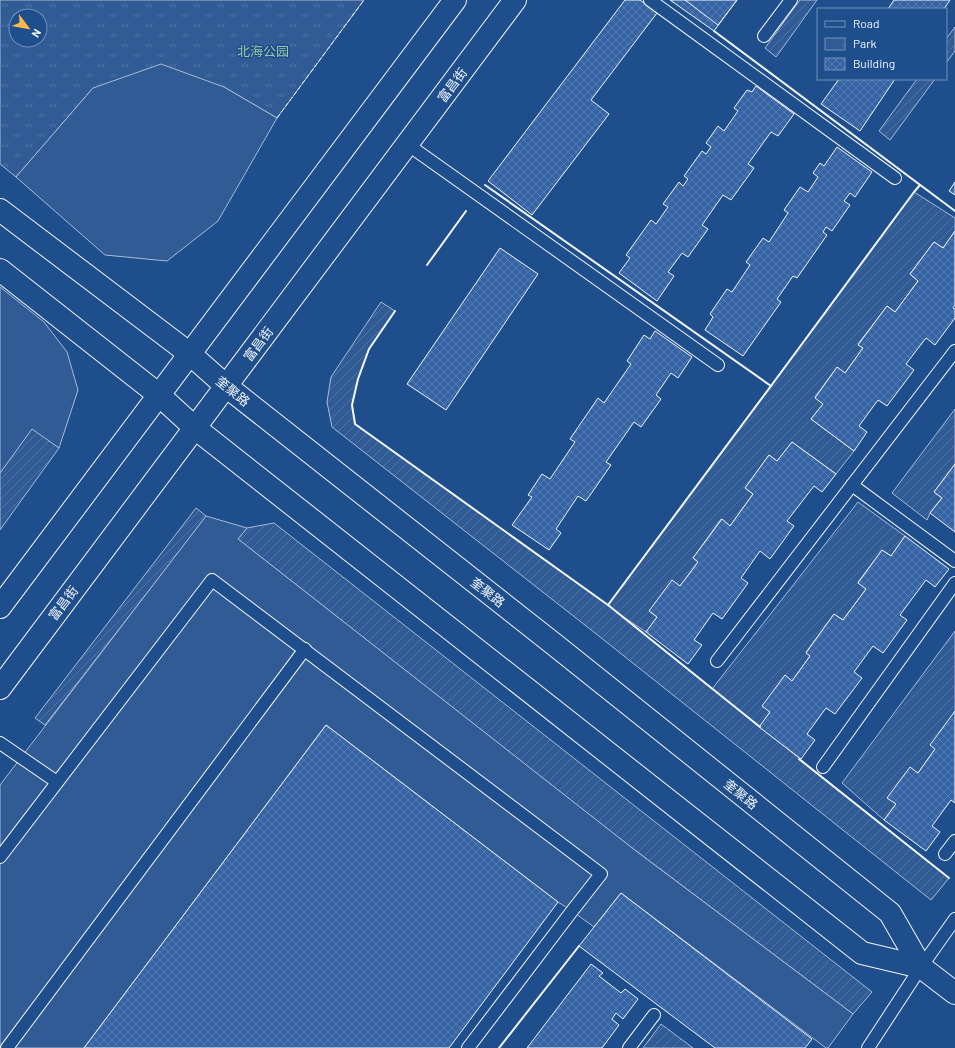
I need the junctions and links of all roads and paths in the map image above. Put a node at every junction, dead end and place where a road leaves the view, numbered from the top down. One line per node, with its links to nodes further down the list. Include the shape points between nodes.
1 (455, 0): 11 (street)
2 (515, 0): 6 (street, 富昌街)
3 (650, 0): 7 (lane)
4 (791, 0): 5 (lane)
5 (764, 36)
6 (407, 144): 12 (lane); 13 (street, 富昌街)
7 (895, 178)
8 (0, 210): 11 (street, 奎聚路)
9 (0, 270): 14 (street)
10 (955, 351): 16 (lane)
11 (190, 354): 13 (street, 奎聚路); 14 (street)
12 (718, 365)
13 (226, 386): 15 (street, 富昌街); 30 (street, 奎聚路, via 890,914)
14 (158, 395): 15 (street); 19 (street)
15 (194, 428): 22 (street, 富昌街); 30 (street, via 862,953)
16 (852, 485): 17 (lane); 21 (lane)
17 (955, 561)
18 (955, 583): 24 (lane)
19 (0, 607)
20 (305, 650): 25 (lane, via 212,580); 33 (lane); 34 (lane, via 601,874)
21 (717, 661)
22 (0, 688)
23 (0, 742): 25 (lane)
24 (823, 767)
25 (57, 782): 28 (lane)
26 (955, 841): 27 (lane)
27 (945, 854)
28 (0, 857)
29 (955, 919): 30 (lane)
30 (921, 966): 31 (street, 奎聚路); 36 (lane)
31 (955, 993)
32 (654, 1015): 35 (lane)
33 (7, 1048)
34 (468, 1048)
35 (628, 1048)
36 (868, 1048)

